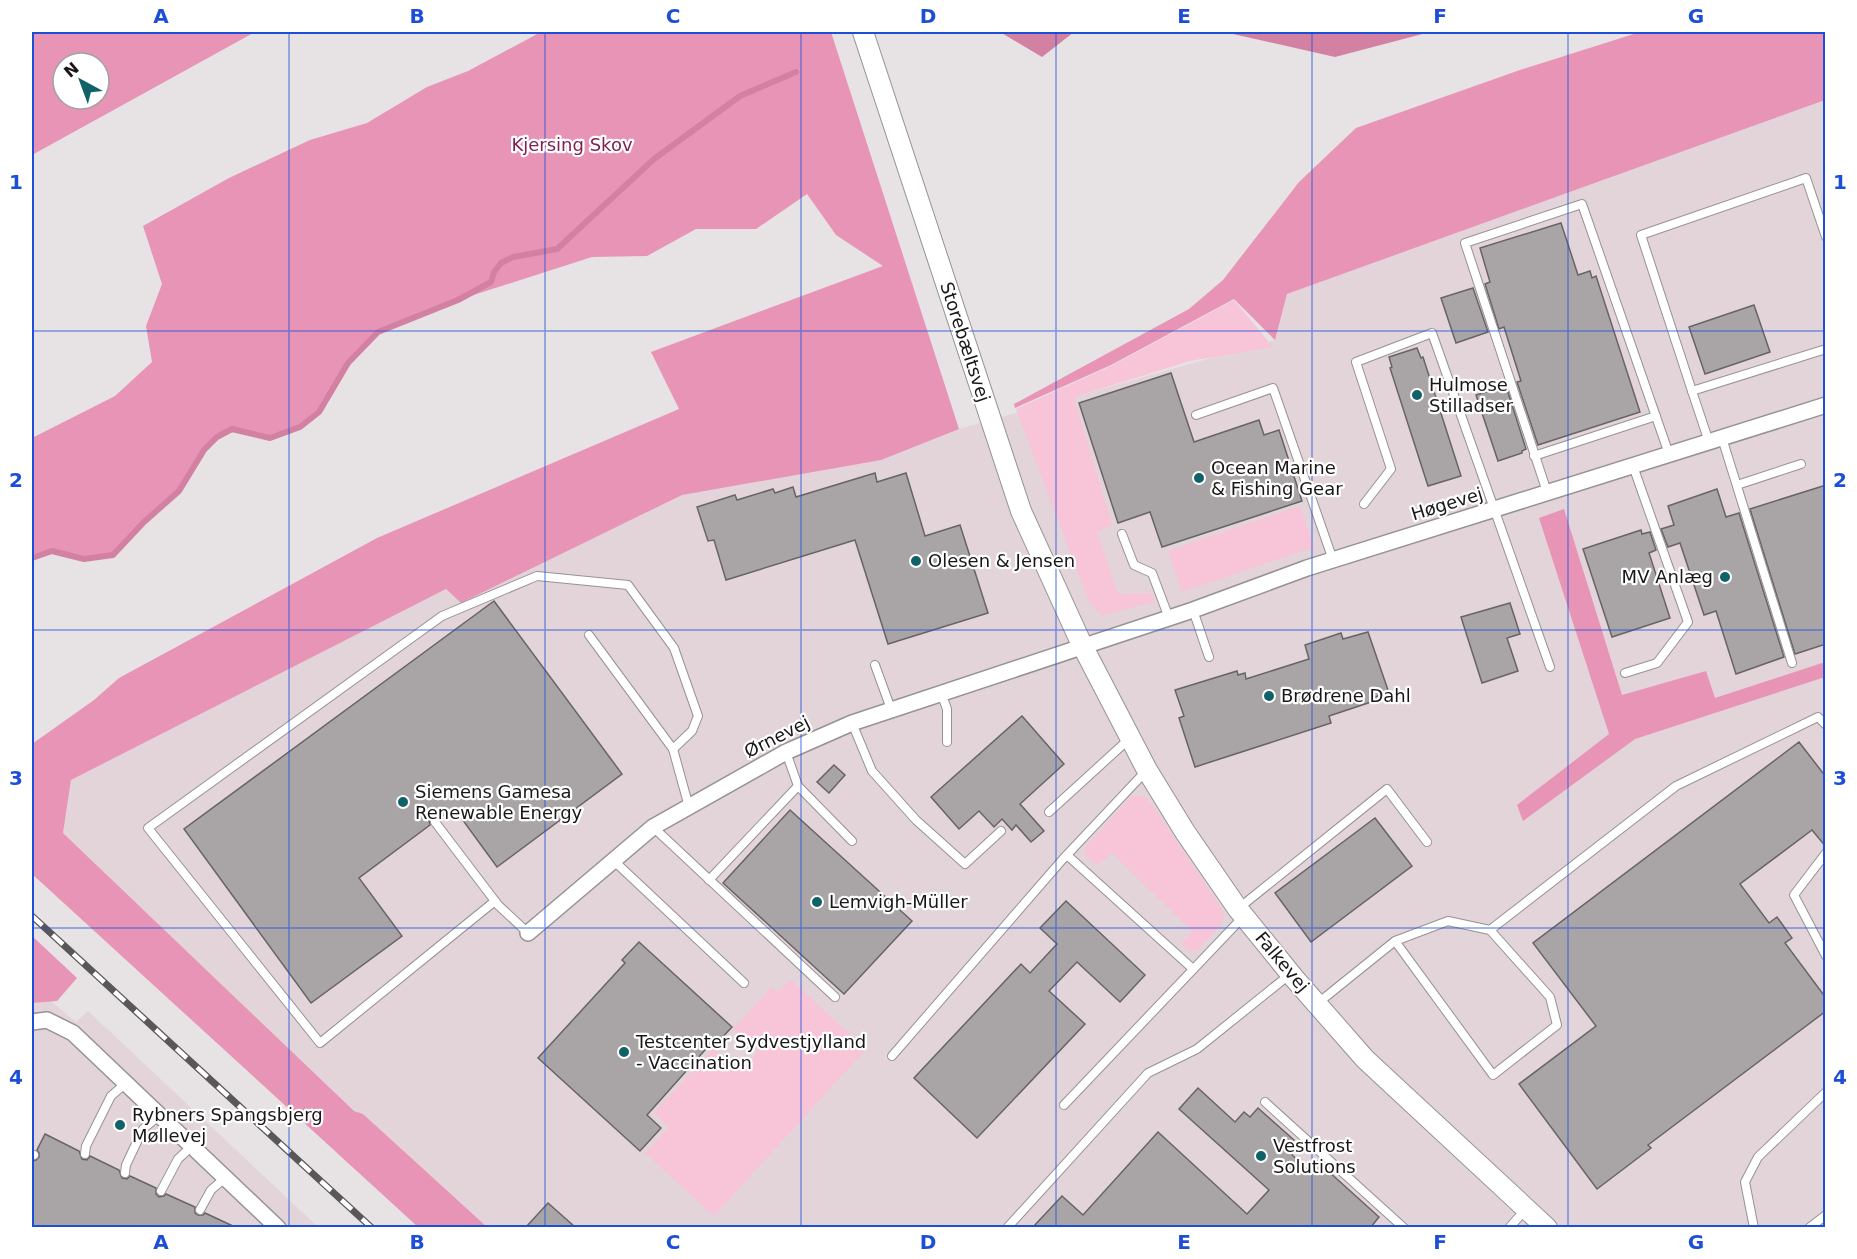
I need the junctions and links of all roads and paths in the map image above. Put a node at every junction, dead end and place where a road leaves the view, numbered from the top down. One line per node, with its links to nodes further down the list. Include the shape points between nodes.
1 (864, 32): 22 (street, Storebæltsvej, via 1021,511)
2 (1826, 237): 4 (lane, via 1806,178 1641,235)
3 (1826, 349): 4 (lane)
4 (1692, 391): 8 (lane)
5 (1826, 405): 8 (street, Høgevej)
6 (1196, 415): 18 (lane, via 1273,388)
7 (1656, 416): 9 (lane); 10 (lane); 10 (lane, via 1582,204 1466,243)
8 (1715, 440): 9 (street, Høgevej); 13 (lane)
9 (1669, 454): 12 (street, Høgevej)
10 (1534, 456): 14 (lane)
11 (1801, 464): 13 (lane)
12 (1633, 466): 14 (street, Høgevej); 27 (lane, via 1688,621 1657,663)
13 (1737, 485): 24 (lane)
14 (1547, 492): 16 (street, Høgevej)
15 (1364, 504): 16 (lane, via 1391,469 1356,362 1432,333)
16 (1496, 509): 18 (street, Høgevej); 26 (lane)
17 (1122, 534): 20 (lane, via 1134,565 1152,573)
18 (1333, 560): 19 (street, Høgevej)
19 (1193, 610): 20 (street, Høgevej); 23 (lane)
20 (1169, 618): 22 (street, Høgevej)
21 (589, 635): 34 (lane)
22 (1082, 645): 28 (street, Ørnevej); 32 (street, Falkevej)
23 (1209, 657)
24 (1792, 663)
25 (875, 665): 29 (lane)
26 (1550, 667)
27 (1625, 673)
28 (941, 693): 29 (street, Ørnevej); 33 (lane, via 946,709)
29 (891, 710): 30 (street, Ørnevej)
30 (852, 723): 35 (street, Ørnevej); 42 (lane, via 872,771 916,820 965,864)
31 (1826, 725): 51 (lane, via 1818,717 1676,786)
32 (1130, 738): 36 (street, Falkevej); 39 (lane)
33 (947, 742)
34 (673, 749): 38 (lane); 49 (lane, via 692,731 698,716 674,648 628,585 537,576 442,616 148,828 320,1043)
35 (786, 752): 37 (lane); 38 (street, Ørnevej)
36 (1147, 770): 46 (lane); 50 (street, Falkevej)
37 (798, 786): 43 (lane); 48 (lane)
38 (689, 807): 41 (street, Ørnevej)
39 (1048, 812)
40 (435, 822): 49 (lane)
41 (652, 827): 47 (street, Ørnevej); 48 (lane)
42 (1001, 831)
43 (852, 841)
44 (1427, 842): 50 (lane, via 1387,789)
45 (1826, 853): 54 (lane, via 1794,895)
46 (1067, 855): 55 (lane); 61 (lane)
47 (613, 860): 52 (street, Ørnevej); 57 (lane)
48 (709, 880): 58 (lane)
49 (495, 901): 52 (lane)
50 (1241, 912): 55 (lane); 56 (street, Falkevej)
51 (1490, 930): 53 (lane, via 1448,921); 53 (lane, via 1550,997 1557,1025 1493,1075)
52 (528, 933)
53 (1395, 941): 59 (lane)
54 (1826, 956)
55 (1193, 969): 65 (lane)
56 (1291, 974): 59 (street, Falkevej); 76 (lane, via 1197,1049 1148,1073)
57 (744, 982)
58 (835, 997)
59 (1317, 1004): 72 (street, Falkevej, via 1365,1059)
60 (32, 1022): 62 (street, via 47,1020 73,1033)
61 (892, 1056)
62 (126, 1083): 66 (street); 68 (lane, via 111,1096)
63 (1826, 1092): 80 (lane, via 1758,1157 1745,1182)
64 (1265, 1102): 77 (lane)
65 (1064, 1105)
66 (160, 1115): 67 (street); 69 (lane, via 143,1130)
67 (192, 1146): 70 (street); 71 (lane, via 178,1159)
68 (85, 1154)
69 (125, 1173)
70 (225, 1178): 73 (lane, via 211,1190); 75 (street)
71 (162, 1191)
72 (1526, 1209): 78 (lane); 79 (street, Falkevej)
73 (200, 1210)
74 (1826, 1215): 81 (lane)
75 (278, 1227)
76 (1007, 1227)
77 (1404, 1227)
78 (1509, 1227)
79 (1547, 1227)
80 (1754, 1227)
81 (1809, 1227)

